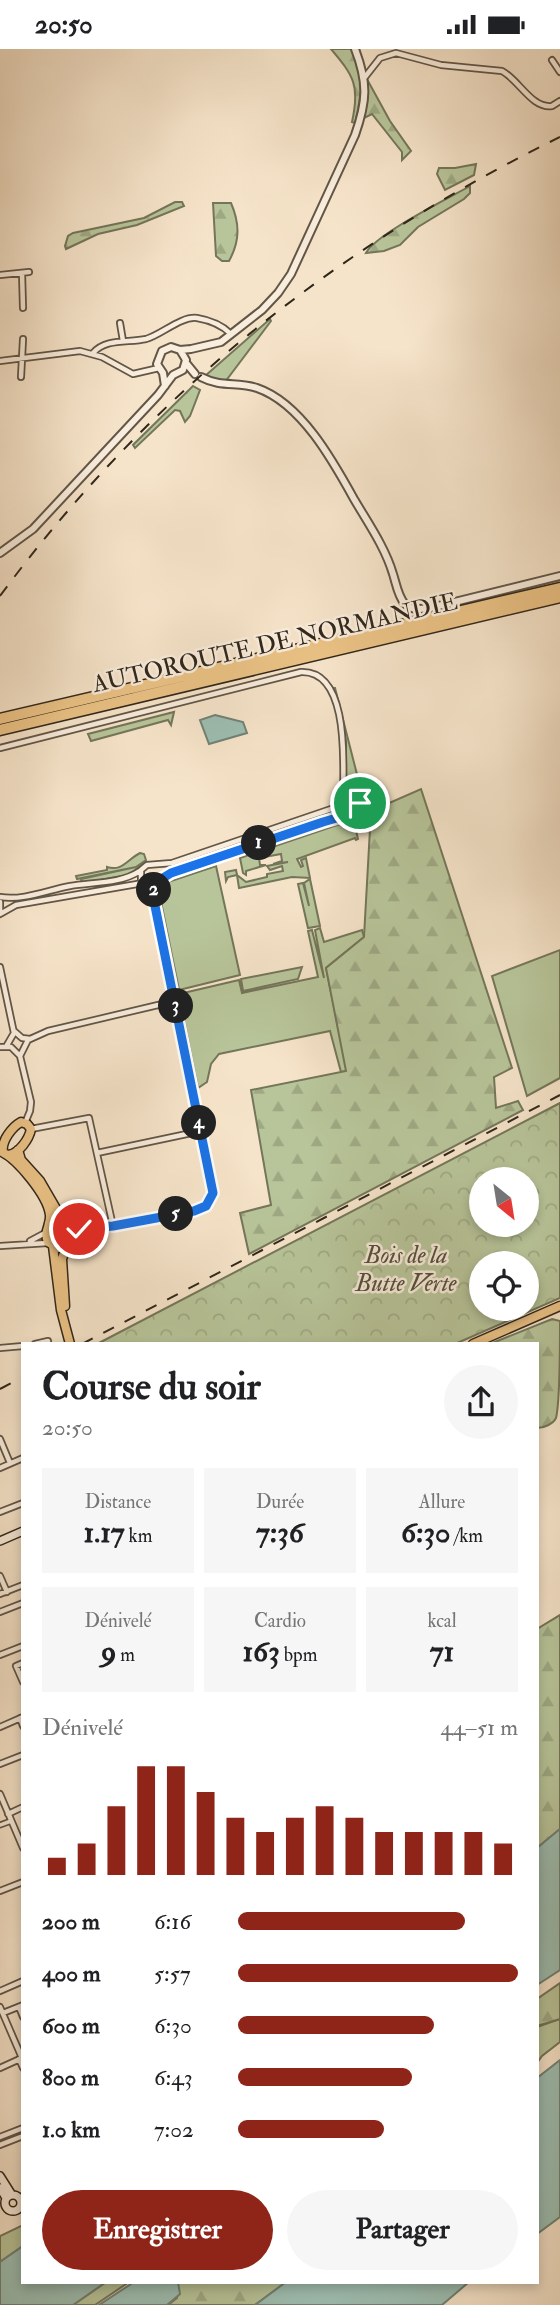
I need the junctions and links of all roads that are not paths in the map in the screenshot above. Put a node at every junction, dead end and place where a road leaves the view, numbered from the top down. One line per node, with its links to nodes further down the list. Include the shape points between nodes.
1 (355, 49): 4 (street)
2 (552, 60): 3 (street)
3 (560, 72)
4 (365, 77): 5 (street, via 380,58 396,54 442,65 494,69 509,74 541,105 552,106); 11 (street, via 365,101 355,135 283,288)
5 (560, 100)
6 (29, 272): 7 (street)
7 (22, 273): 8 (street); 9 (street)
8 (0, 275)
9 (23, 308)
10 (120, 323): 13 (street)
11 (232, 334): 13 (street, via 194,317 147,339); 14 (street, via 217,344)
12 (23, 339): 17 (street)
13 (123, 341): 16 (street)
14 (191, 349): 15 (street); 19 (street)
15 (180, 350): 18 (street, via 166,348); 19 (street)
16 (92, 353): 17 (street); 21 (street, via 131,373)
17 (22, 358): 20 (street); 25 (street)
18 (157, 359): 21 (street); 22 (street)
19 (185, 360): 23 (street); 24 (street)
20 (3, 361)
21 (149, 369): 22 (street)
22 (161, 371): 23 (street); 26 (street)
23 (177, 374): 24 (street); 26 (street)
24 (196, 375): 28 (street, via 219,385 264,391 313,434 373,532 402,600 410,607 430,608)
25 (21, 377)
26 (165, 386): 27 (street, via 33,529)
27 (0, 552)
28 (560, 576)
29 (560, 588): 31 (highway, AUTOROUTE DE NORMANDIE)
30 (560, 597): 32 (highway, AUTOROUTE DE NORMANDIE)
31 (0, 719)
32 (0, 730)
33 (0, 748): 34 (street, via 305,672 323,678 332,691 343,737)
34 (343, 783): 35 (street); 36 (street)
35 (352, 798): 36 (street); 37 (street, via 362,810 356,818)
36 (343, 802): 37 (street); 38 (street, via 334,809)
37 (345, 817): 40 (street)
38 (153, 866): 39 (street); 40 (street, via 159,872)
39 (141, 870): 41 (street); 42 (street, via 129,877)
40 (157, 881): 41 (street); 43 (street)
41 (145, 884): 43 (street); 44 (street, via 16,905)
42 (0, 900): 44 (street)
43 (154, 901): 46 (street)
44 (0, 913)
45 (0, 968): 47 (street)
46 (175, 1001): 49 (street); 54 (street)
47 (14, 1030): 48 (street); 50 (street)
48 (21, 1038): 49 (street); 50 (street); 51 (street)
49 (30, 1039): 51 (street)
50 (9, 1045): 51 (street); 52 (street)
51 (23, 1047): 52 (street)
52 (20, 1056): 53 (street, via 31,1106)
53 (28, 1126): 55 (main road, via 17,1124); 56 (main road, via 29,1136); 57 (street, via 89,1118)
54 (201, 1131): 57 (street); 61 (street, via 214,1189 206,1206)
55 (3, 1149): 56 (main road, via 14,1154); 59 (main road, via 42,1195)
56 (18, 1150): 58 (main road)
57 (97, 1153): 61 (street)
58 (62, 1219): 59 (main road); 60 (main road)
59 (49, 1223): 62 (main road)
60 (72, 1225): 61 (street, via 83,1229); 64 (main road)
61 (113, 1226): 64 (street)
62 (45, 1233): 63 (street); 65 (main road)
63 (27, 1243): 65 (street); 66 (street)
64 (69, 1243): 65 (main road); 70 (main road, via 62,1259)
65 (51, 1245): 70 (main road)
66 (0, 1246)
67 (560, 1308): 71 (main road)
68 (48, 1341): 69 (street)
69 (44, 1342)
70 (71, 1342)
71 (479, 1342)
72 (21, 1346): 73 (street)
73 (0, 1348)
74 (0, 1439): 76 (street)
75 (21, 1459): 76 (street)
76 (10, 1463): 77 (street)
77 (0, 1468)
78 (21, 1504): 79 (street)
79 (0, 1512)
80 (21, 1534): 81 (main road)
81 (0, 1543)
82 (0, 1576): 84 (street)
83 (21, 1586): 84 (street)
84 (7, 1592): 85 (street)
85 (0, 1594)
86 (21, 1604): 87 (street)
87 (0, 1612)
88 (21, 1647): 89 (street)
89 (0, 1655)
90 (21, 1664): 91 (street, via 16,1666)
91 (21, 1677)
92 (21, 1718): 93 (street)
93 (0, 1727)
94 (21, 1756): 95 (street)
95 (0, 1764)
96 (0, 1794): 97 (street)
97 (1, 1801): 99 (street)
98 (21, 1808): 99 (street)
99 (8, 1814): 100 (street)
100 (11, 1821): 101 (street); 102 (street)
101 (0, 1825)
102 (21, 1844)
103 (21, 1883): 104 (street)
104 (0, 1891)
105 (21, 1982): 106 (street)
106 (0, 1991)
107 (21, 2006): 109 (street)
108 (0, 2007): 109 (street)
109 (3, 2013): 110 (street)
110 (21, 2059): 111 (street)
111 (0, 2068)
112 (21, 2129): 113 (street)
113 (0, 2137)
114 (21, 2137): 115 (street)
115 (0, 2145)
116 (0, 2176): 118 (main road)
117 (0, 2188): 118 (main road)
118 (11, 2202): 119 (main road)
119 (0, 2216)

